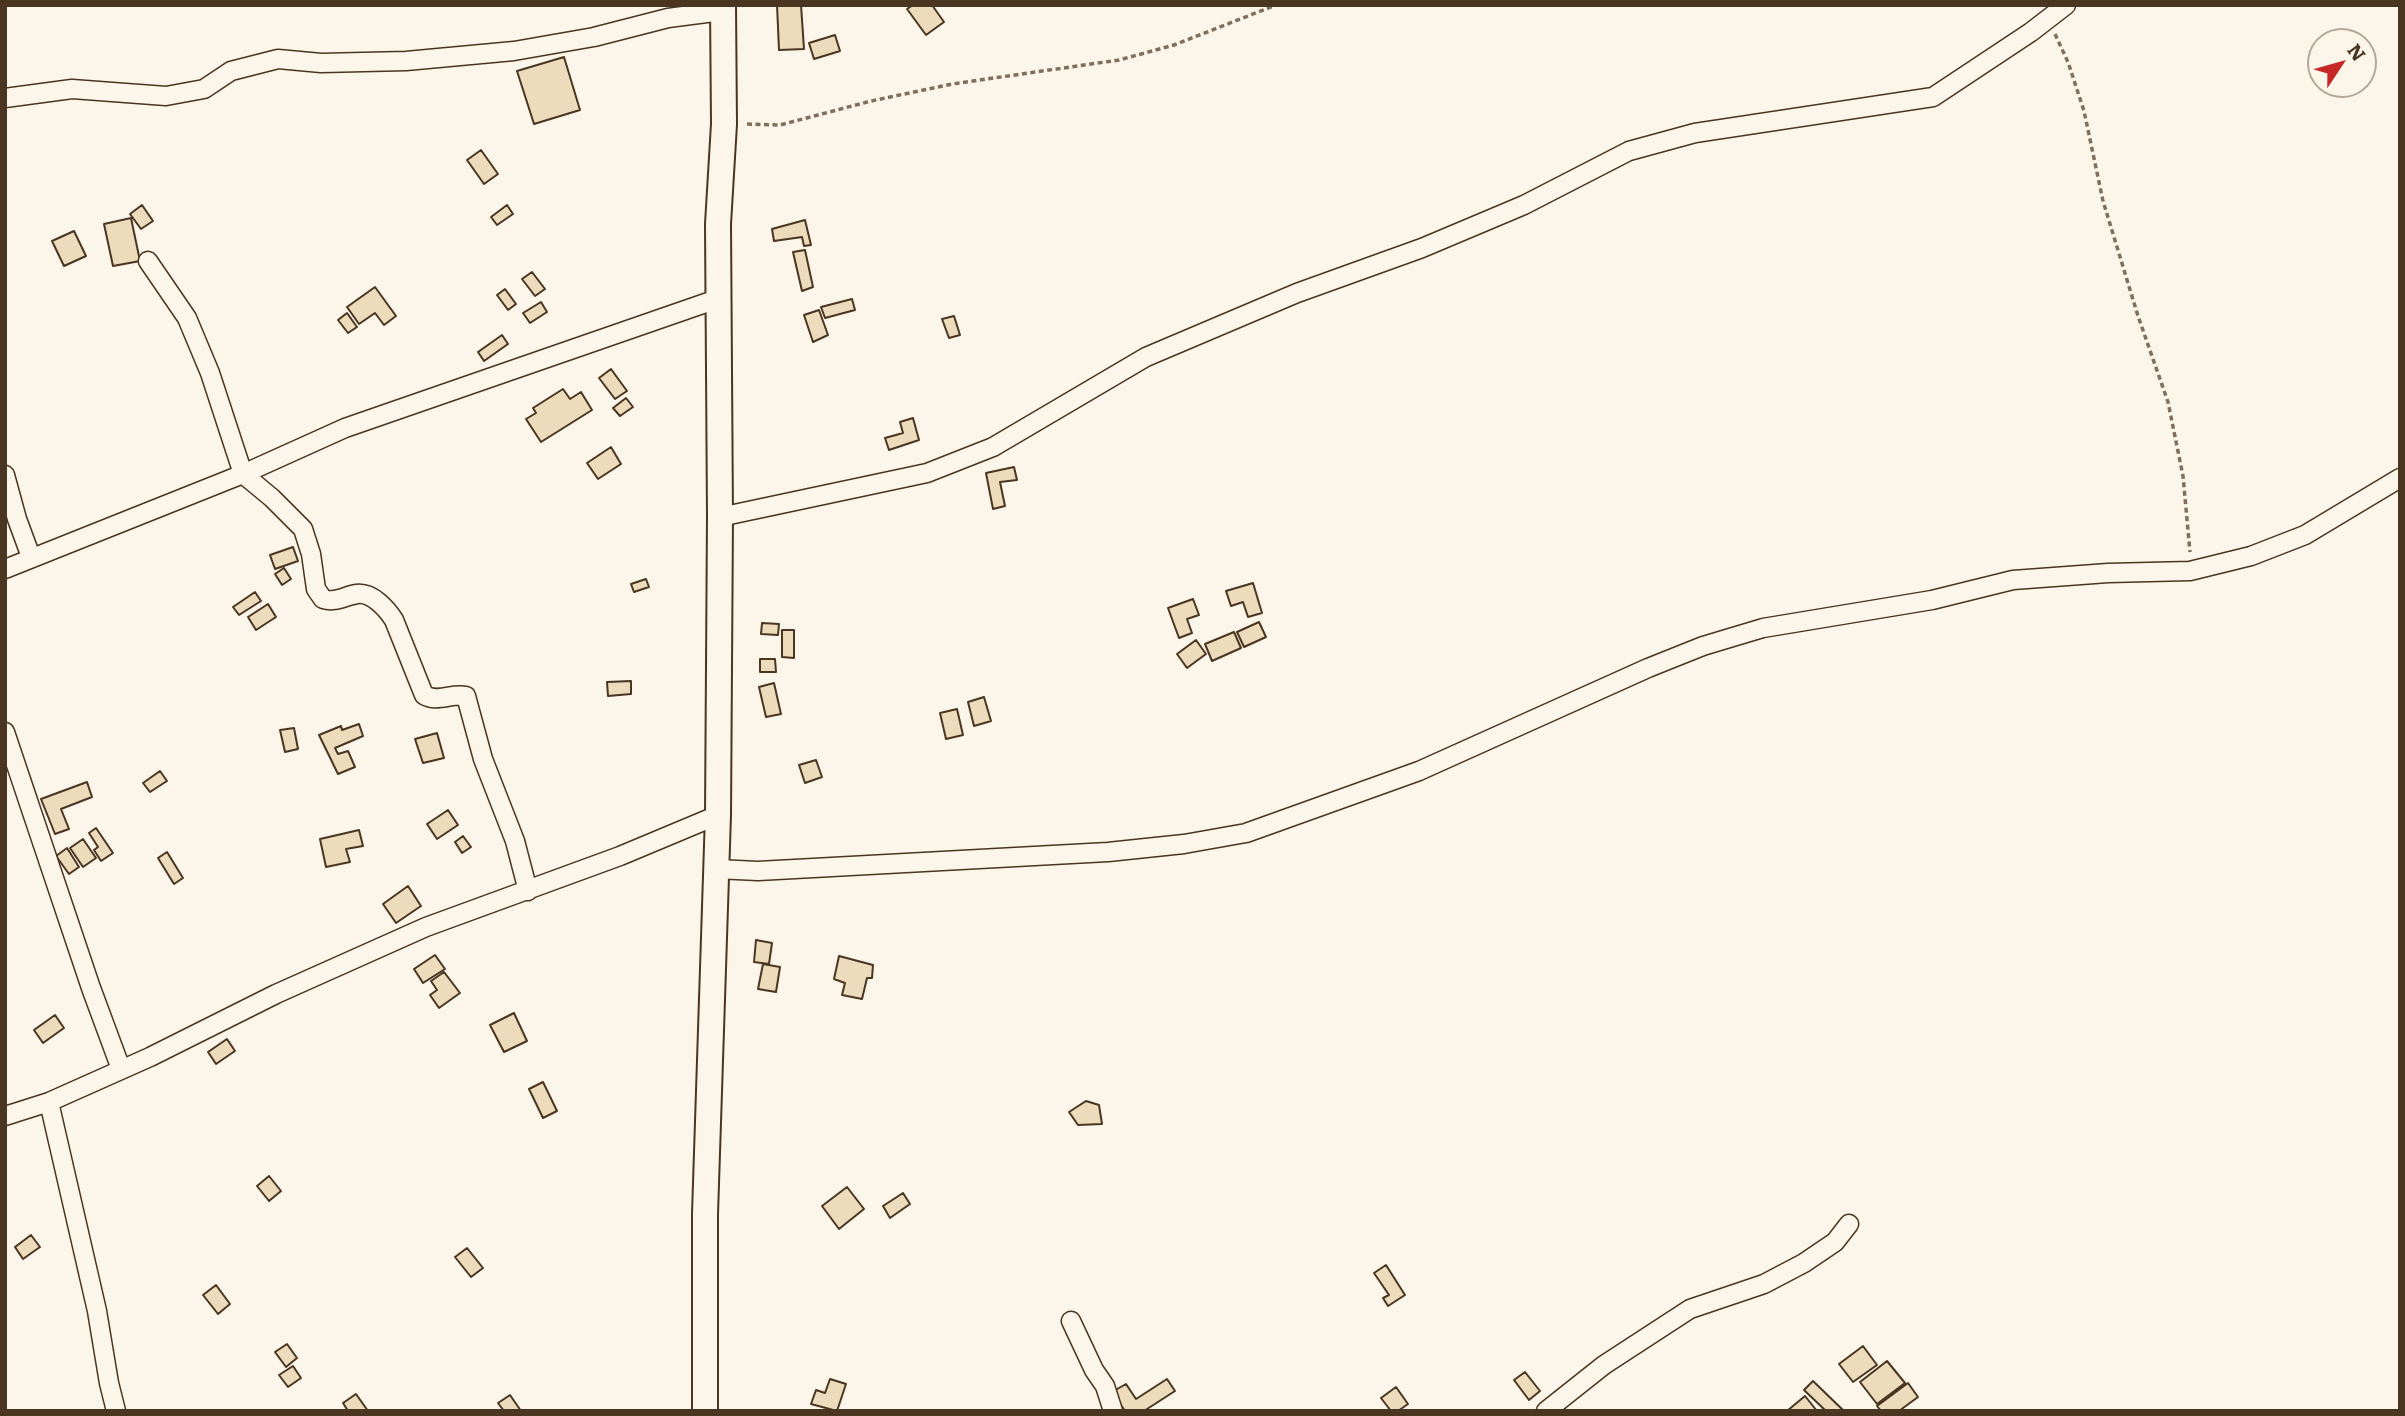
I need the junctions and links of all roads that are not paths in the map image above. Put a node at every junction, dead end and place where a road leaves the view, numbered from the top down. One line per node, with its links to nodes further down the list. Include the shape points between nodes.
1 (2066, 5): 9 (street, via 1933,97 1695,133 1639,148 1524,205 1146,357 1030,427 953,464)
2 (723, 8): 3 (street, via 514,51 406,61 278,60 231,71 204,89 166,96 72,89); 5 (main road)
3 (5, 98)
4 (148, 261): 6 (street, via 191,329)
5 (720, 298): 6 (street, via 345,428); 9 (main road)
6 (243, 474): 10 (street); 15 (street, via 303,529 316,589 323,599 368,595 394,620 424,695 435,699 466,696)
7 (5, 475): 10 (street)
8 (2400, 478): 14 (street, via 2305,535 2251,556 2190,571 2013,580 1932,600 1763,628 1703,646 1419,771 1246,833 1108,852 758,871)
9 (720, 517): 13 (main road)
10 (31, 557): 11 (street)
11 (5, 569)
12 (5, 732): 16 (street)
13 (718, 815): 14 (main road); 15 (street)
14 (716, 869): 22 (main road, via 705,1214)
15 (528, 891): 16 (street, via 426,927)
16 (121, 1069): 17 (street)
17 (49, 1102): 18 (street); 21 (street)
18 (5, 1116)
19 (1849, 1224): 24 (street, via 1828,1248 1804,1263 1764,1284 1690,1309)
20 (1072, 1321): 23 (street)
21 (116, 1411)
22 (705, 1411)
23 (1113, 1411)
24 (1546, 1411)

